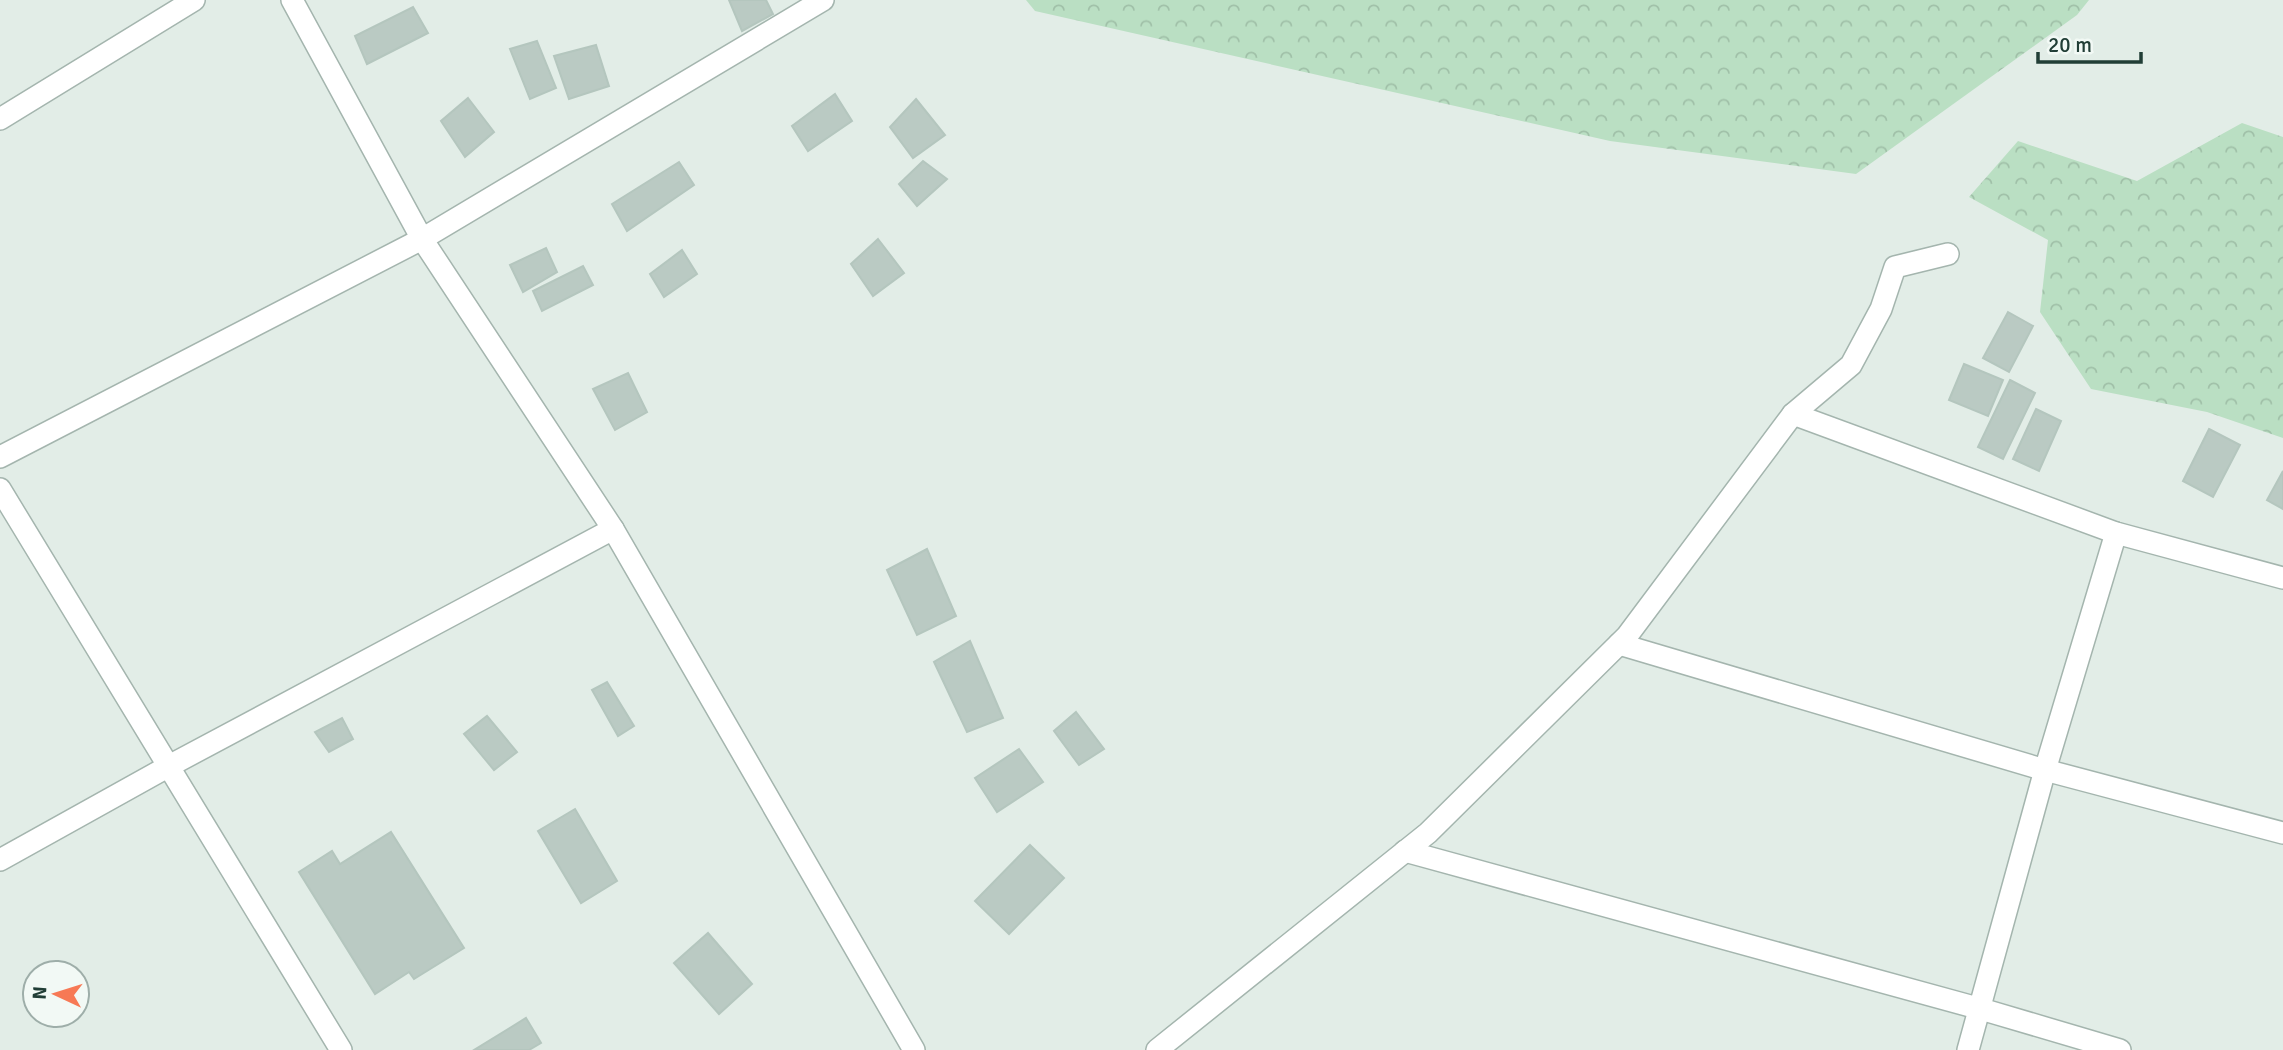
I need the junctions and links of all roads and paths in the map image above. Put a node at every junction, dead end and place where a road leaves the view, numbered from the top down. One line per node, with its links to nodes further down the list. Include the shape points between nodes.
1 (194, 0): 4 (street)
2 (292, 0): 5 (street)
3 (823, 0): 5 (street)
4 (0, 119)
5 (422, 239): 8 (street); 10 (street)
6 (1948, 254): 7 (street, via 1895,267 1881,309 1851,365)
7 (1793, 414): 11 (street); 13 (street)
8 (0, 457)
9 (0, 489): 14 (street)
10 (613, 529): 14 (street); 22 (street)
11 (2116, 533): 12 (street); 15 (street)
12 (2283, 578)
13 (1619, 644): 15 (street); 17 (street)
14 (169, 765): 18 (street); 21 (street)
15 (2045, 770): 16 (street); 19 (street)
16 (2283, 833)
17 (1405, 851): 19 (street); 20 (street)
18 (0, 860)
19 (1981, 1009): 23 (street); 24 (street)
20 (1167, 1048)
21 (341, 1050)
22 (914, 1050)
23 (1968, 1050)
24 (2120, 1050)

